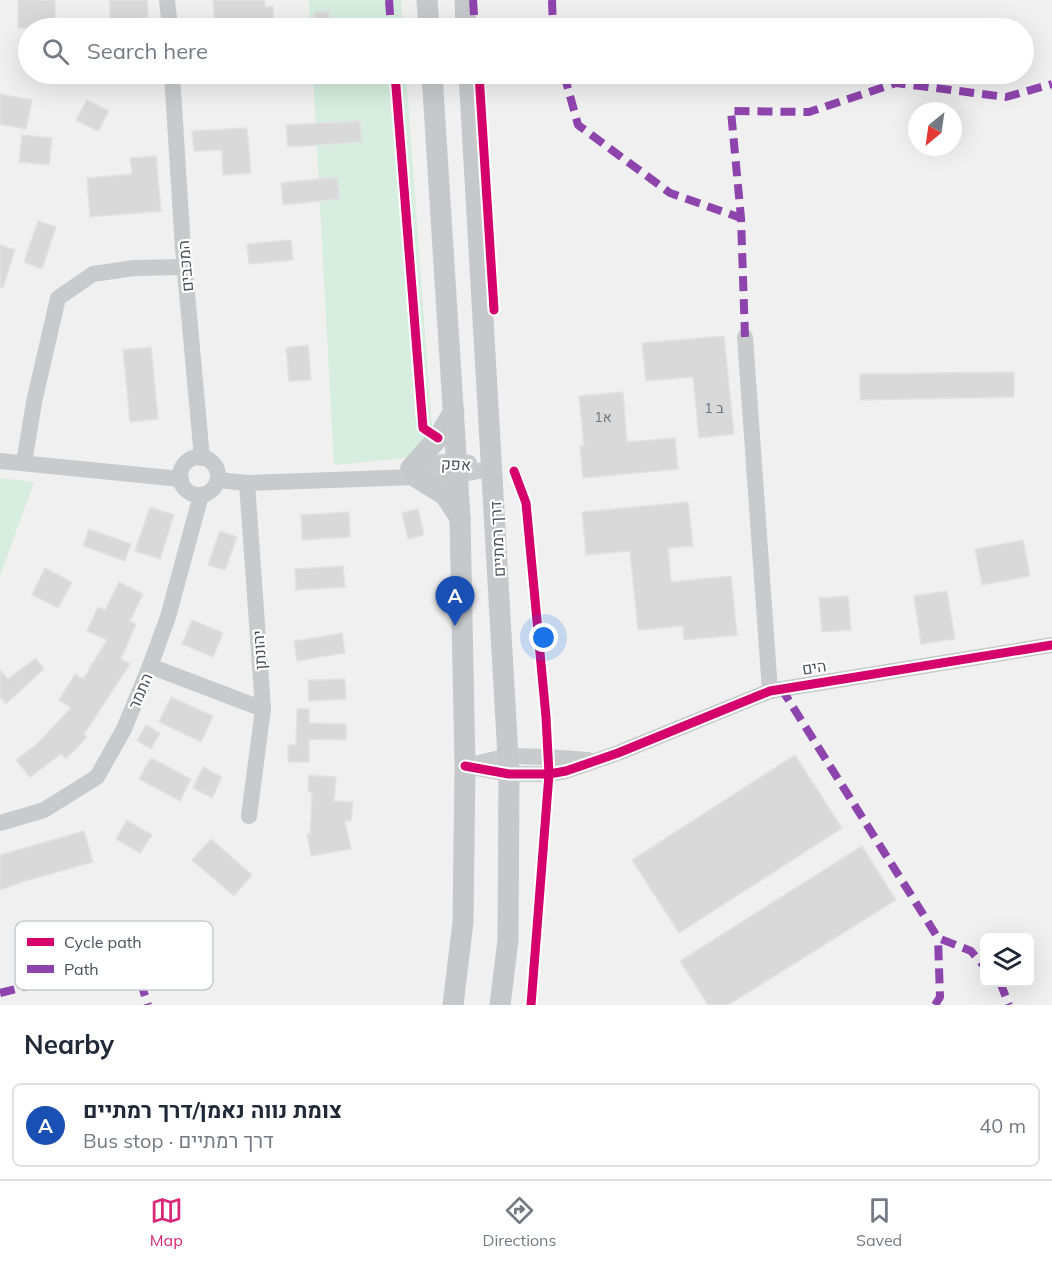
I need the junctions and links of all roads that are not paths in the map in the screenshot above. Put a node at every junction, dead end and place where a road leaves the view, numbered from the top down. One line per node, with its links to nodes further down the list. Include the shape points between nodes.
1 (167, 0): 4 (street)
2 (427, 0): 5 (main road)
3 (465, 0): 6 (main road)
4 (169, 18)
5 (428, 18)
6 (466, 18)
7 (173, 84): 10 (street, המכבים)
8 (433, 84): 12 (main road)
9 (470, 84): 17 (main road, דרך רמתיים)
10 (185, 267): 13 (street, המכבים); 15 (street, via 93,274 58,298)
11 (745, 337): 26 (street)
12 (454, 411): 16 (main road); 18 (main road)
13 (202, 458): 19 (street, via 186,463); 20 (street, via 216,468)
14 (0, 461): 15 (street)
15 (24, 463): 19 (street)
16 (458, 468): 17 (street, אפק); 18 (street, אפק); 23 (main road)
17 (493, 468): 28 (main road, דרך רמתיים)
18 (414, 472): 21 (street, אפק, via 385,477); 23 (main road, via 445,495)
19 (181, 479): 22 (street, via 185,489)
20 (218, 480): 21 (street, אפק); 22 (street, via 212,490)
21 (247, 483): 27 (street, יהונתן)
22 (201, 495): 25 (street, התמר, via 168,617)
23 (460, 518): 29 (main road)
24 (1052, 645): 26 (street, הים)
25 (150, 666): 27 (street); 31 (street, התמר, via 124,729 97,777 44,810)
26 (770, 691): 28 (street, הים, via 618,753 591,760 548,757)
27 (263, 709): 30 (street, יהונתן)
28 (508, 765): 29 (street, הים); 33 (main road, דרך רמתיים, via 508,940)
29 (465, 766): 32 (main road, via 463,922)
30 (249, 816)
31 (0, 822)
32 (453, 1005)
33 (500, 1005)

